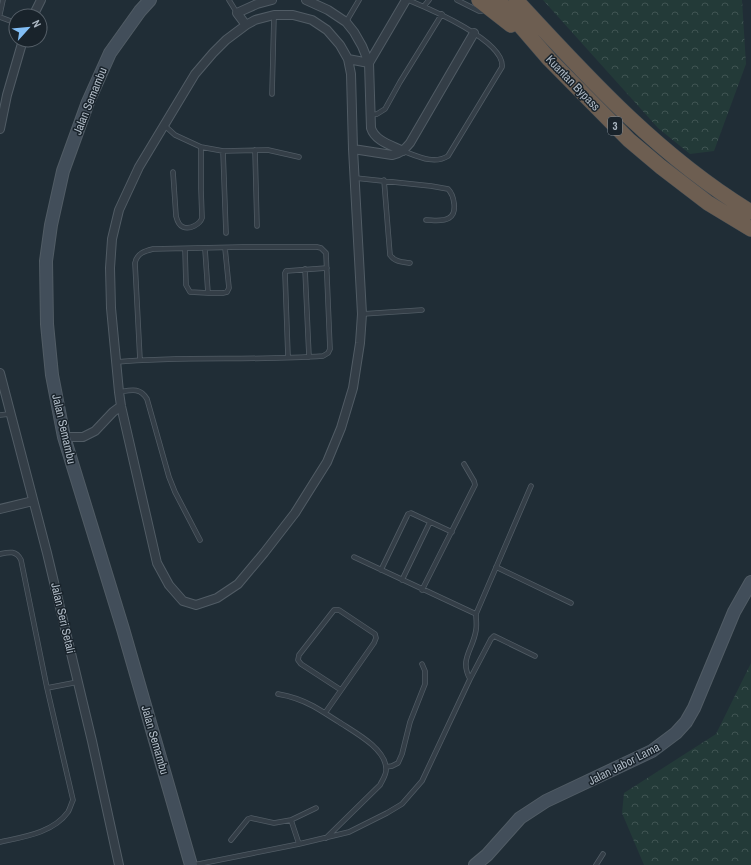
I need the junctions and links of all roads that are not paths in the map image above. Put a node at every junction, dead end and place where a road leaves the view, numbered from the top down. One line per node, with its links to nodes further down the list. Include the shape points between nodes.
1 (3, 0): 15 (lane)
2 (150, 0): 62 (main road, Jalan Semambu, via 110,53 88,102 63,171 51,225 46,261 47,324 52,375)
3 (229, 0): 14 (lane)
4 (272, 0): 14 (street)
5 (306, 0): 18 (street)
6 (359, 0): 18 (lane)
7 (407, 0): 13 (lane); 23 (street)
8 (429, 0): 13 (lane)
9 (457, 0): 12 (lane, via 479,11 482,11)
10 (516, 0): 24 (highway, Kuantan Bypass / 3)
11 (528, 0): 24 (highway)
12 (489, 2): 42 (highway, Kuantan Bypass / 3, via 643,152 708,203)
13 (424, 6): 16 (lane)
14 (237, 13): 19 (street)
15 (0, 14)
16 (442, 14): 20 (lane); 27 (lane, via 385,109)
17 (274, 15): 19 (street); 22 (street, via 293,15 312,20 327,30); 26 (lane)
18 (346, 22): 23 (street, via 354,32)
19 (246, 25): 28 (street, via 226,40 195,74)
20 (474, 33): 34 (street); 34 (lane, via 501,57 503,62 499,73 448,156 438,160 428,159)
21 (20, 48): 25 (street)
22 (348, 59): 23 (street); 31 (street, via 351,74)
23 (369, 63): 27 (street)
24 (602, 90): 39 (highway, Kuantan Bypass / 3, via 679,161)
25 (4, 94): 29 (street)
26 (272, 94)
27 (371, 115): 34 (street, via 373,134)
28 (163, 125): 30 (lane); 56 (street, via 139,167 119,210 112,239 111,308)
29 (0, 128)
30 (201, 147): 33 (lane); 36 (lane, via 202,218 196,225 188,227 178,222)
31 (353, 149): 34 (street, via 392,155); 37 (street)
32 (255, 150): 33 (lane); 35 (lane, via 268,150); 41 (lane)
33 (223, 151): 43 (lane)
34 (403, 151)
35 (299, 158)
36 (173, 172)
37 (355, 178): 38 (lane); 52 (street)
38 (384, 180): 40 (lane, via 448,189 453,197 452,215 445,220); 47 (lane, via 390,255 397,261)
39 (751, 212)
40 (426, 220)
41 (257, 226)
42 (751, 229)
43 (226, 233)
44 (225, 248): 46 (lane); 48 (lane, via 317,247 326,253); 50 (lane, via 229,288 223,293)
45 (185, 249): 46 (lane); 50 (lane, via 188,289 190,292); 55 (lane, via 146,251 136,258)
46 (205, 249): 50 (lane)
47 (410, 263)
48 (327, 268): 49 (lane); 54 (lane, via 330,349 324,356)
49 (306, 269): 53 (lane, via 286,271 284,274); 54 (lane)
50 (208, 293)
51 (422, 310): 52 (lane)
52 (362, 314): 59 (street, via 353,388 328,462 295,513 264,553 238,584 217,598 196,605 183,601 169,585 157,563)
53 (288, 357): 54 (lane); 55 (lane)
54 (309, 357)
55 (140, 360): 56 (lane)
56 (116, 362): 58 (street)
57 (0, 373): 60 (street, Jalan Seri Setali)
58 (119, 392): 59 (street); 69 (lane, via 134,389 144,394 147,399 169,477)
59 (121, 406): 62 (street, via 95,431 83,437)
60 (10, 414): 61 (lane); 65 (street, Jalan Seri Setali)
61 (0, 415)
62 (64, 437): 96 (main road, Jalan Semambu)
63 (464, 464): 68 (lane, via 474,485)
64 (531, 486): 72 (lane)
65 (33, 501): 66 (street); 82 (street, Jalan Seri Setali)
66 (0, 509)
67 (430, 522): 68 (lane); 73 (lane, via 408,514); 74 (lane)
68 (452, 532): 76 (lane)
69 (200, 540)
70 (0, 554): 83 (lane, via 13,552 21,560)
71 (354, 557): 73 (lane)
72 (496, 566): 77 (lane); 78 (lane)
73 (381, 570): 74 (lane)
74 (402, 580): 76 (lane)
75 (751, 582): 97 (main road, Jalan Jabor Lama, via 734,612 694,708 676,733 652,751 533,809 520,818)
76 (422, 590): 78 (lane)
77 (571, 603)
78 (476, 614): 81 (lane, via 476,630 465,665)
79 (535, 656): 81 (lane, via 494,636)
80 (422, 664): 87 (lane, via 425,684 410,722 402,754 398,763)
81 (470, 679): 90 (lane, via 422,781 414,792 387,814 349,832)
82 (78, 682): 83 (lane); 95 (street, Jalan Seri Setali)
83 (47, 688): 92 (lane, via 73,800 68,812 57,823 35,834)
84 (341, 690): 84 (lane, via 376,638 375,634 339,610 334,610 299,655 298,660); 86 (lane)
85 (278, 694): 86 (lane, via 299,699)
86 (325, 713): 87 (lane, via 368,741 384,759)
87 (386, 767): 90 (lane, via 386,774 380,784)
88 (316, 808): 89 (lane)
89 (291, 820): 91 (lane, via 274,823 251,818); 93 (lane)
90 (326, 838): 93 (lane)
91 (231, 840)
92 (0, 842)
93 (299, 844): 96 (lane)
94 (603, 854): 98 (lane)
95 (119, 865)
96 (193, 865)
97 (475, 865)
98 (596, 865)

